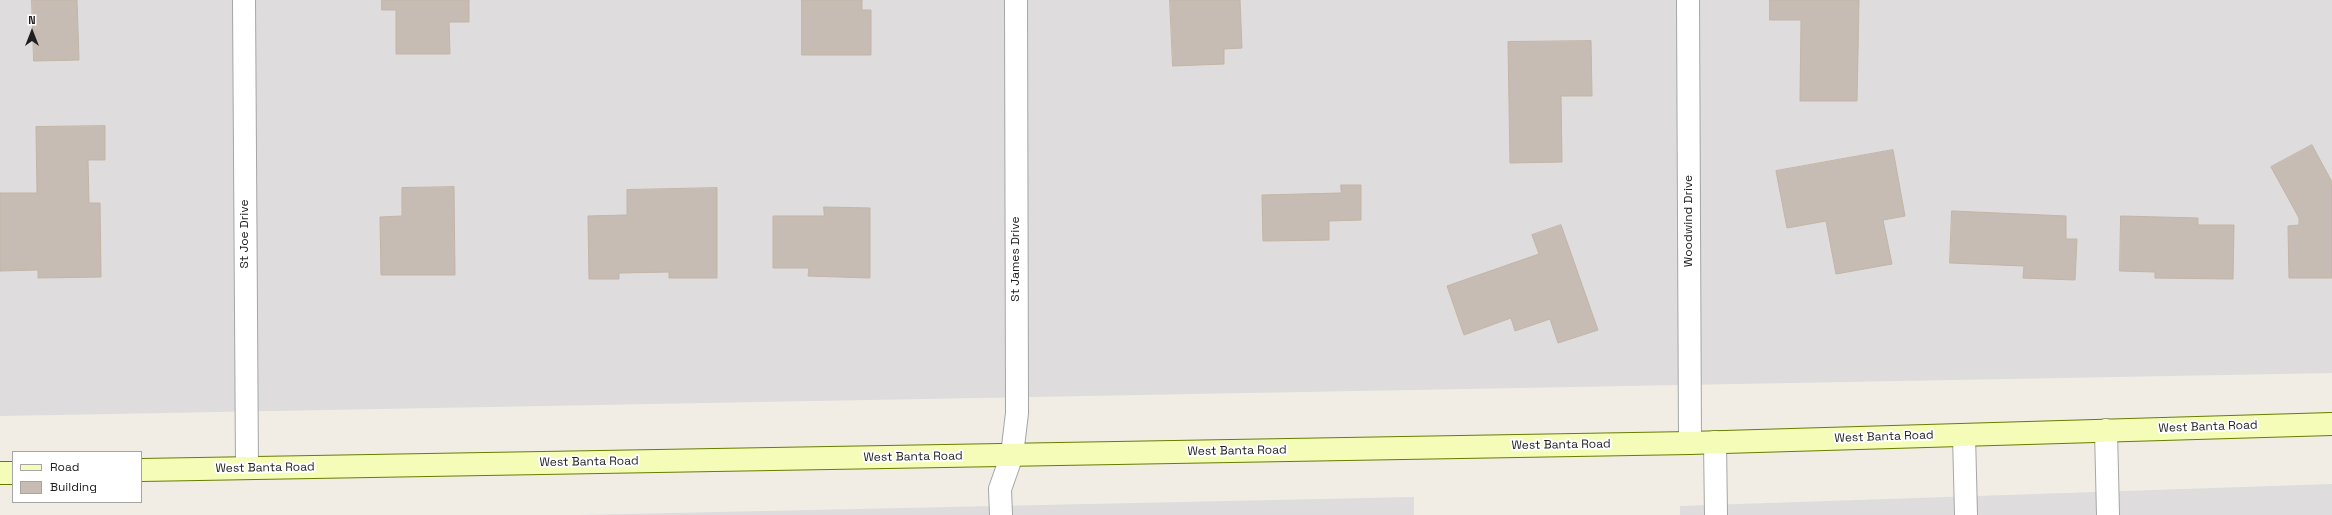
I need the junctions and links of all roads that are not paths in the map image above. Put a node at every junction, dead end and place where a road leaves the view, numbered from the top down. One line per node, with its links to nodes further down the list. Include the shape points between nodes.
1 (244, 0): 10 (street, St Joe Drive)
2 (1016, 0): 9 (street, St James Drive, via 1017,413)
3 (1688, 0): 8 (street, Woodwind Drive)
4 (2332, 424): 5 (street, West Banta Road)
5 (2106, 430): 6 (street, West Banta Road); 17 (street)
6 (1964, 435): 7 (street, West Banta Road); 16 (street)
7 (1715, 442): 8 (street, West Banta Road); 15 (street)
8 (1690, 443): 9 (street, West Banta Road)
9 (1012, 455): 10 (street, West Banta Road); 14 (street, St James Drive, via 1000,489)
10 (246, 468): 11 (street, West Banta Road)
11 (142, 470)
12 (0, 473): 13 (street)
13 (12, 473)
14 (1001, 515)
15 (1716, 515)
16 (1966, 515)
17 (2108, 515)

